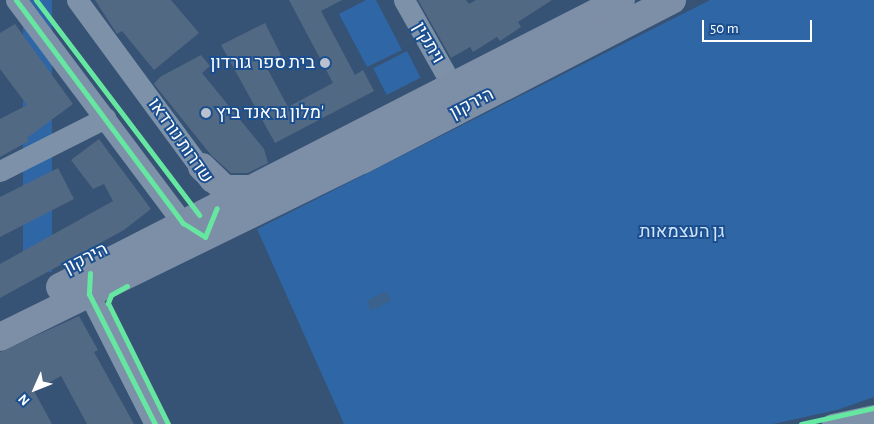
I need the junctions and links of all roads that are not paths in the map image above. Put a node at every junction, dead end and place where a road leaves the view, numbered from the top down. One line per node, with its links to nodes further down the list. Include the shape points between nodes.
1 (16, 0): 7 (street)
2 (77, 0): 8 (street, שדרות נורדאו)
3 (404, 0): 6 (street, ויתקין)
4 (621, 0): 6 (main road, הירקון)
5 (672, 0): 12 (main road, הירקון)
6 (453, 87): 10 (main road, הירקון)
7 (105, 118): 9 (street); 12 (street)
8 (202, 167): 10 (main road, via 225,189); 11 (street, שדרות נורדאו, via 216,195)
9 (0, 171)
10 (254, 189): 11 (main road, הירקון)
11 (218, 208): 12 (main road, הירקון)
12 (194, 230): 13 (main road, הירקון)
13 (89, 283): 14 (main road, הירקון); 15 (main road, הירקון); 17 (street)
14 (0, 316)
15 (0, 337)
16 (874, 416): 18 (street)
17 (155, 424)
18 (832, 424)

